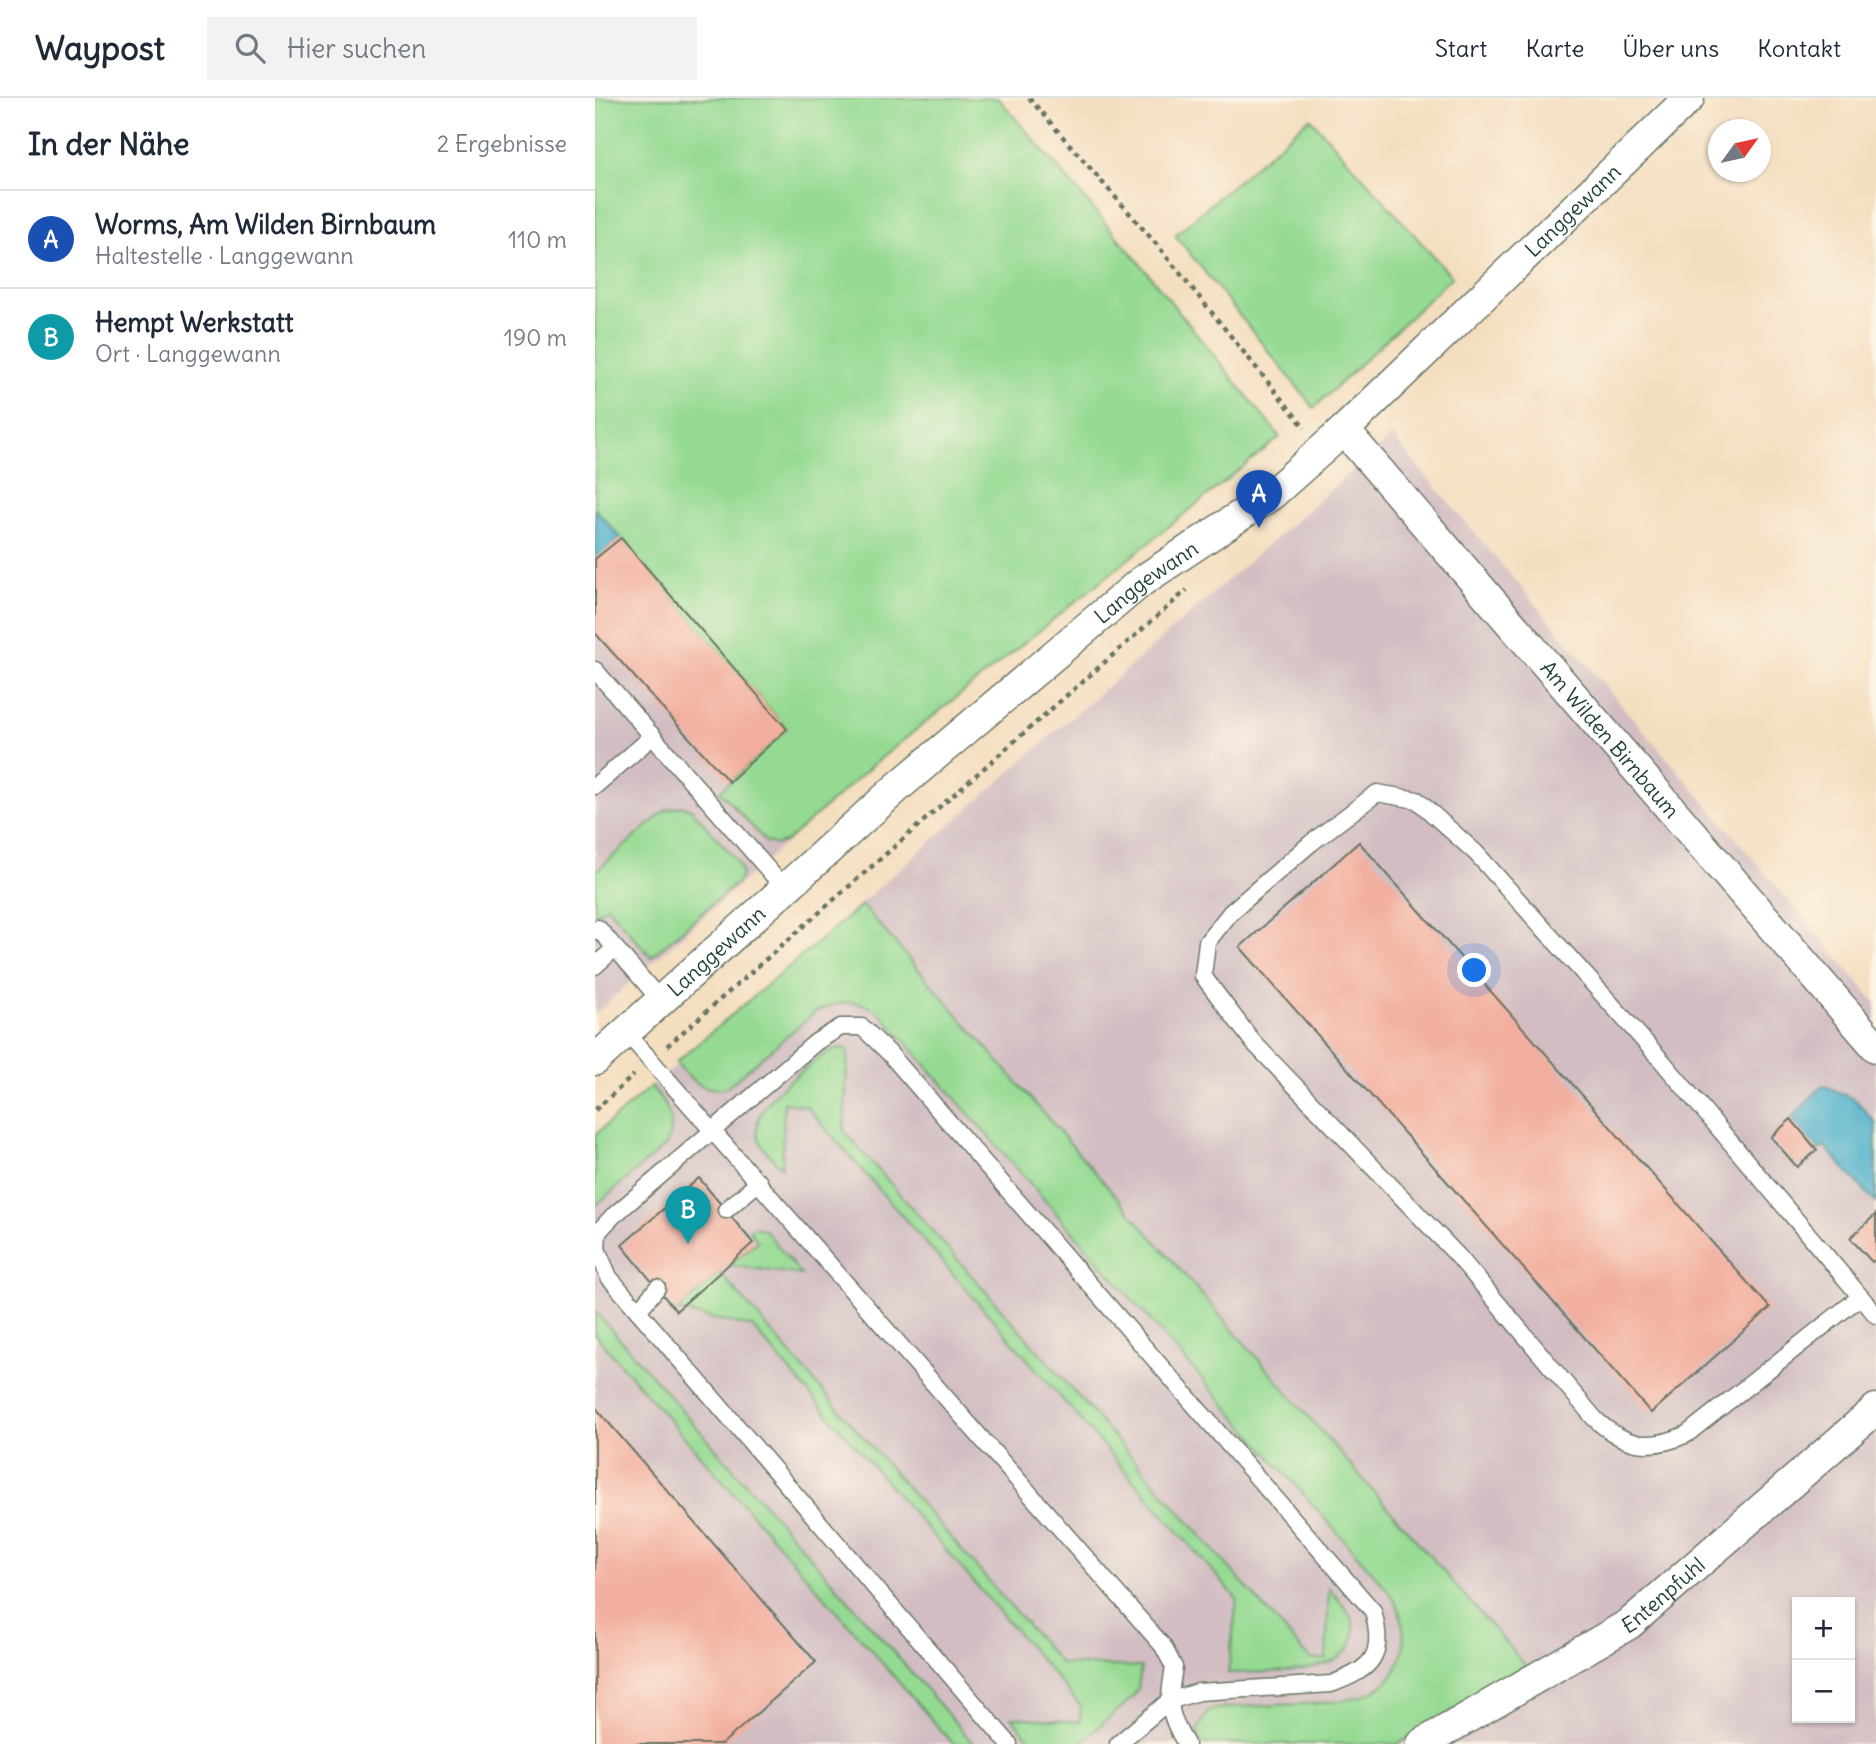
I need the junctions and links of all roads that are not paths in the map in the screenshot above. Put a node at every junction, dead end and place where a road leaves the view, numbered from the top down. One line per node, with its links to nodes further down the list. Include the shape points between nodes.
1 (1689, 98): 2 (street, Langgewann)
2 (1333, 440): 6 (street, Langgewann, via 1271,495 1142,581 900,785); 12 (street, Am Wilden Birnbaum)
3 (595, 670): 4 (lane)
4 (653, 736): 5 (lane); 6 (lane)
5 (595, 786)
6 (785, 889): 10 (street, Langgewann)
7 (595, 931): 8 (lane, via 598,928)
8 (615, 948): 9 (lane); 10 (lane)
9 (595, 966)
10 (661, 1001): 11 (street, Langgewann)
11 (626, 1032): 13 (street, Langgewann); 14 (lane)
12 (1876, 1047)
13 (595, 1060)
14 (714, 1131): 15 (lane); 19 (lane, via 598,1232 597,1249 609,1277); 22 (lane, via 830,1031 862,1027 1373,1611 1378,1629 1376,1652 1352,1677 1331,1684 1198,1692)
15 (759, 1182): 16 (lane); 22 (lane, via 1163,1646 1174,1667)
16 (726, 1210)
17 (657, 1288): 19 (lane)
18 (1860, 1297): 18 (lane, via 1653,1051 1476,853 1417,800 1377,793 1231,912 1207,942 1203,976 1253,1042 1458,1256 1615,1438 1663,1445 1687,1434); 20 (lane)
19 (638, 1311): 23 (lane)
20 (1876, 1315)
21 (1876, 1409): 26 (street, Entenpfuhl, via 1629,1624)
22 (1168, 1701): 24 (lane); 25 (lane, via 1172,1721)
23 (1009, 1744)
24 (1118, 1744)
25 (1186, 1744)
26 (1422, 1744)

